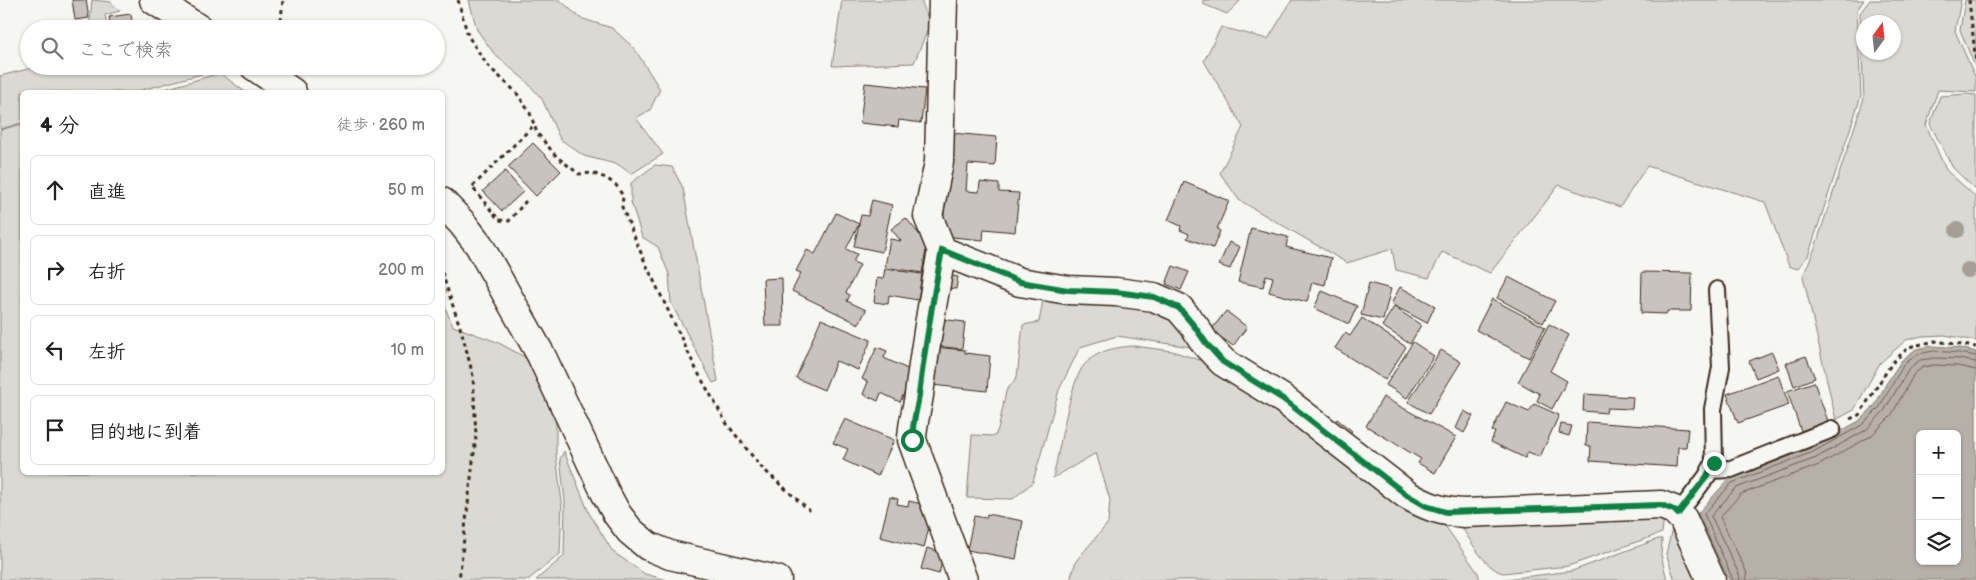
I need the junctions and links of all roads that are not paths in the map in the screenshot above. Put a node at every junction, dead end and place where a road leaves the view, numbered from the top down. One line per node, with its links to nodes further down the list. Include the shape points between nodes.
1 (154, 0): 3 (street)
2 (943, 0): 7 (street, via 939,162 928,216)
3 (185, 20)
4 (267, 75): 5 (street)
5 (289, 90)
6 (445, 205): 12 (street, via 479,245 541,354 616,514 630,531 648,546 670,555)
7 (942, 250): 11 (street, via 1020,282 1068,290 1154,297 1179,308 1223,362 1283,399 1407,495 1426,506 1446,512 1464,512 1661,505); 13 (street, via 912,440)
8 (1717, 290): 10 (lane, via 1721,367 1713,408 1714,463)
9 (1832, 429): 10 (lane, via 1731,469)
10 (1710, 470): 11 (lane)
11 (1678, 514): 14 (street, via 1684,519)
12 (777, 580)
13 (963, 580)
14 (1711, 580)

